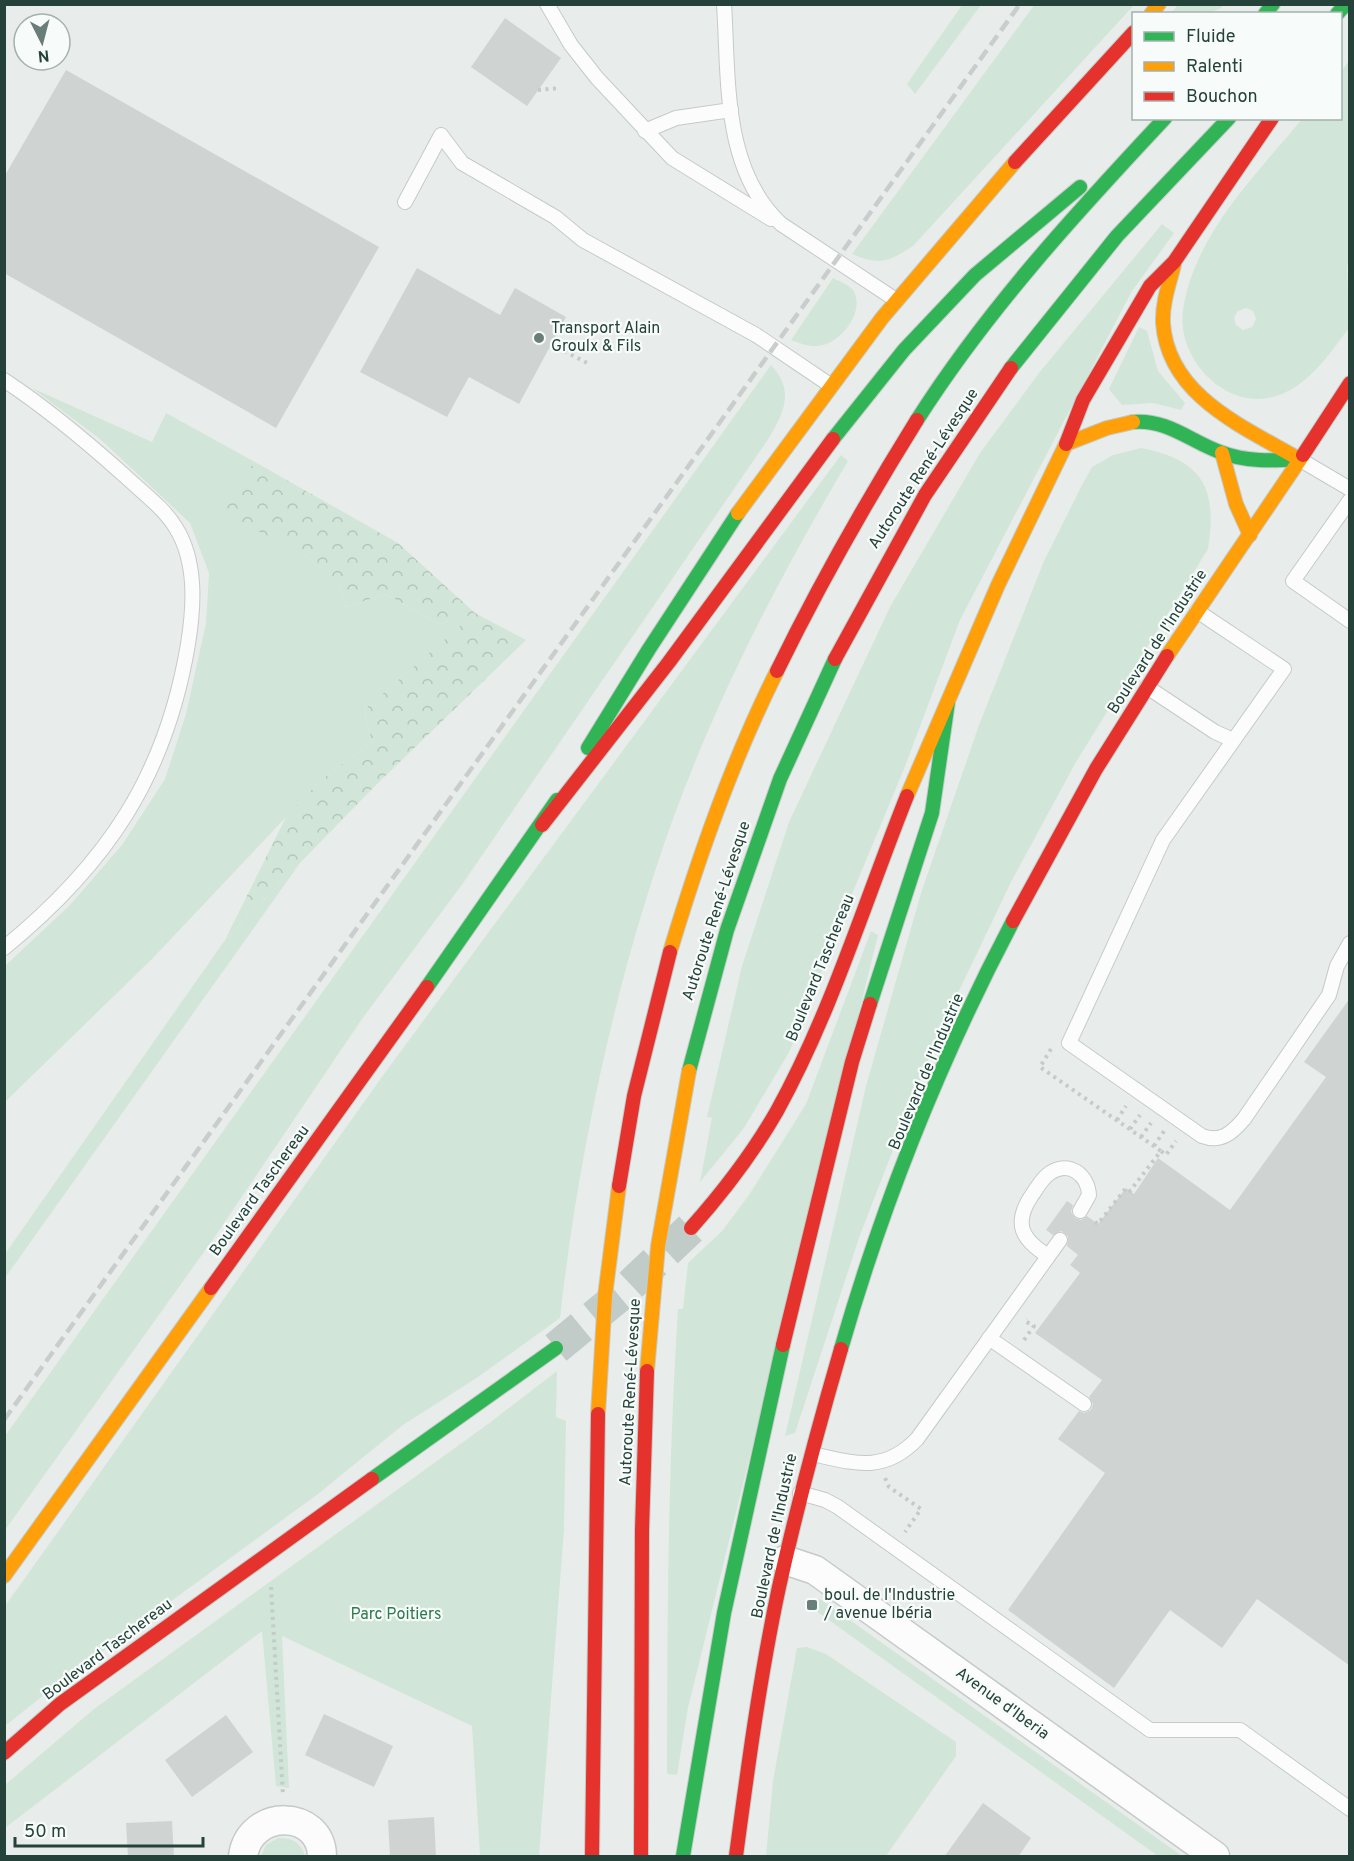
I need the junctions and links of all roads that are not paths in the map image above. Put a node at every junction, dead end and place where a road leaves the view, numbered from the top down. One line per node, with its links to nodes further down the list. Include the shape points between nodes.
1 (547, 4): 9 (lane, via 571,45)
2 (724, 4): 4 (lane)
3 (1132, 34): 13 (main road)
4 (731, 110): 9 (lane, via 676,118); 11 (lane, via 744,168 768,212)
5 (1162, 120): 28 (main road, via 1000,253 922,329 827,446 669,662)
6 (1162, 120): 44 (main road, Autoroute René-Lévesque, via 1090,198 992,317 929,401 859,514 767,690 687,897 641,1060 605,1287 596,1458)
7 (1227, 120): 50 (main road, Autoroute René-Lévesque, via 1064,299 1012,365 931,483 829,665 787,758 745,870 687,1072 654,1283 643,1475)
8 (1271, 120): 12 (main road)
9 (645, 131): 11 (lane, via 672,158)
10 (405, 202): 16 (lane, via 441,135 462,163 555,217 583,240 756,335)
11 (781, 224): 13 (lane)
12 (1174, 262): 17 (main road, via 1150,286 1083,400); 19 (main road, via 1163,326 1169,357 1179,375 1205,402)
13 (896, 300): 16 (main road)
14 (4, 380): 30 (lane, via 41,404 95,449 168,518 182,541 189,568 192,614 182,680 141,792 81,877)
15 (1350, 383): 19 (main road, Boulevard de l'Industrie)
16 (830, 385): 28 (main road, via 647,649)
17 (1066, 444): 18 (main road, via 1119,425 1149,422 1176,428); 26 (main road)
18 (1222, 453): 19 (main road, via 1255,462); 22 (main road, via 1236,504)
19 (1299, 459): 20 (lane); 22 (main road, Boulevard de l'Industrie)
20 (1350, 489)
21 (1350, 500): 24 (lane, via 1293,581)
22 (1250, 535): 23 (main road, Boulevard de l'Industrie)
23 (1197, 611): 25 (main road, Boulevard de l'Industrie); 27 (lane, via 1284,669)
24 (1350, 621)
25 (1147, 687): 27 (lane); 39 (main road, Boulevard de l'Industrie, via 1050,850 944,1068 864,1278)
26 (948, 702): 33 (main road, Boulevard Taschereau, via 787,1092 746,1160); 51 (main road, via 932,813 852,1062 793,1302 724,1613)
27 (1233, 740): 31 (lane, via 1163,840 1069,1043 1202,1136 1227,1136 1244,1119 1329,994)
28 (542, 825): 42 (main road, Boulevard Taschereau)
29 (1350, 943): 31 (lane)
30 (4, 948)
31 (1344, 965)
32 (1086, 1215): 35 (lane, via 1089,1195 1081,1173 1065,1169 1048,1174 1023,1208 1020,1223 1029,1241)
33 (691, 1228)
34 (1060, 1240): 35 (lane)
35 (1048, 1256): 36 (lane)
36 (989, 1338): 38 (lane); 39 (lane, via 906,1450 885,1461 867,1464)
37 (556, 1348): 43 (main road, Boulevard Taschereau, via 147,1640 60,1704)
38 (1084, 1404)
39 (810, 1453): 40 (main road, Boulevard de l'Industrie)
40 (800, 1493): 41 (main road, Boulevard de l'Industrie); 45 (lane, via 838,1507 1150,1730 1240,1730)
41 (785, 1560): 52 (main road, Boulevard de l'Industrie, via 749,1755); 53 (street, Avenue d'Iberia, via 815,1570)
42 (4, 1576)
43 (4, 1753)
44 (591, 1788): 48 (main road); 49 (main road, Autoroute René-Lévesque)
45 (1350, 1809)
46 (243, 1857): 47 (street, via 250,1836 259,1827 283,1820 308,1829 317,1839)
47 (322, 1857)
48 (582, 1857)
49 (592, 1857)
50 (641, 1857)
51 (683, 1857)
52 (736, 1857)
53 (1215, 1857)

